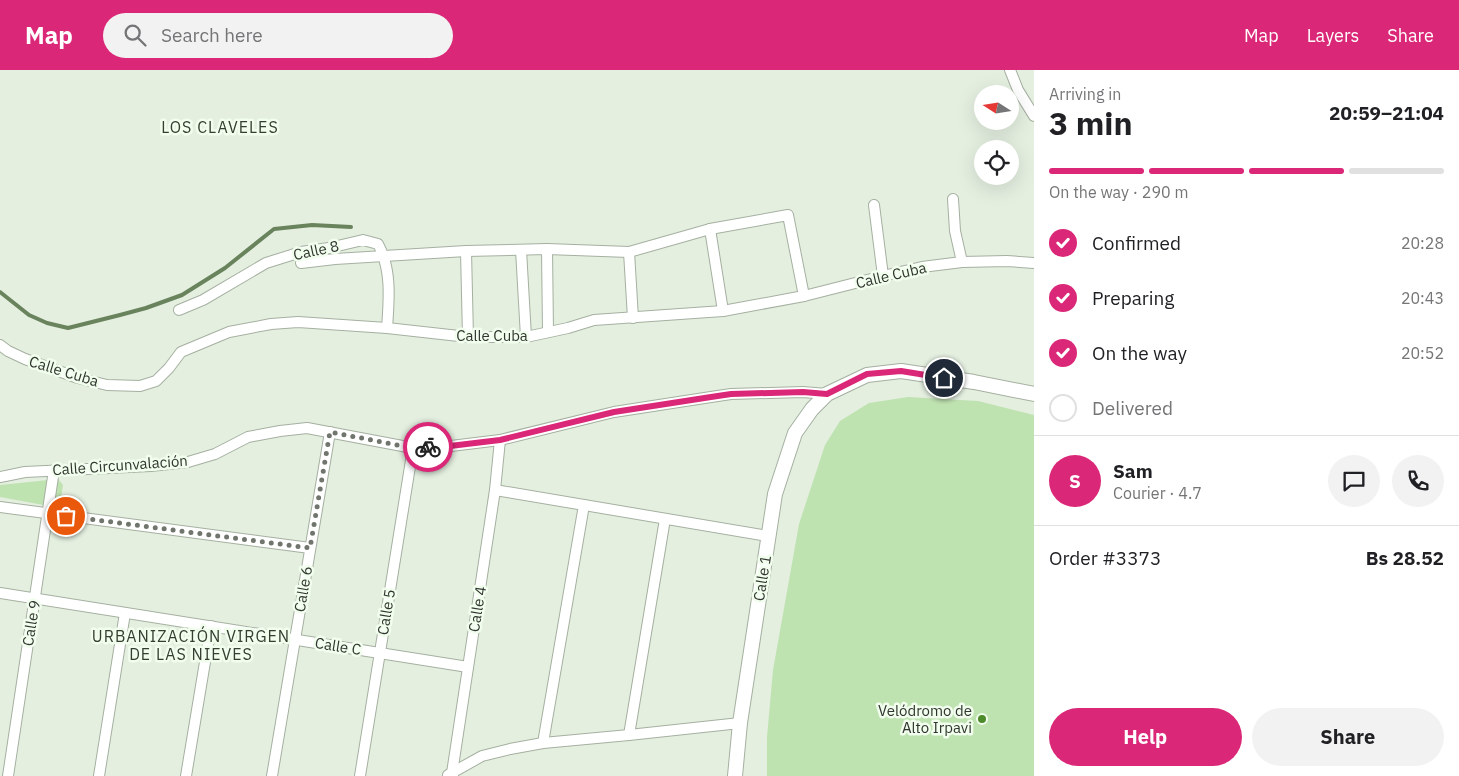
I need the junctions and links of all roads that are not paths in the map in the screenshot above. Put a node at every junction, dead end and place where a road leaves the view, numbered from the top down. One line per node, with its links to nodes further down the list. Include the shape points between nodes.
1 (1010, 70): 2 (street)
2 (1034, 116)
3 (952, 200): 11 (street)
4 (874, 205): 14 (street)
5 (710, 230): 9 (street); 15 (street, via 788,215); 17 (street)
6 (547, 249): 7 (street); 9 (street); 20 (street)
7 (521, 250): 8 (street); 22 (street)
8 (466, 251): 10 (street); 21 (street)
9 (629, 252): 18 (street)
10 (385, 256): 12 (street); 16 (street, Calle 8, via 378,244 363,240 301,252 266,263 203,300); 19 (street, via 389,305)
11 (962, 262): 13 (street, Calle Cuba); 14 (street, Calle Cuba)
12 (301, 263)
13 (1034, 263)
14 (883, 276): 15 (street, Calle Cuba)
15 (804, 296): 17 (street, Calle Cuba)
16 (179, 310)
17 (723, 312): 18 (street, Calle Cuba)
18 (633, 318): 20 (street, Calle Cuba, via 594,320)
19 (387, 328): 21 (street, Calle Cuba); 23 (street, Calle Cuba, via 298,322 229,332 181,352 156,380 140,386 78,378 25,359)
20 (548, 332): 22 (street, Calle Cuba)
21 (468, 337): 22 (street, Calle Cuba)
22 (526, 337)
23 (0, 345)
24 (827, 394): 25 (street, Calle 1, via 867,374 901,371); 27 (street, Calle Circunvalación, via 731,394 614,412); 36 (street, Calle 1, via 795,433 775,494)
25 (1034, 394)
26 (330, 432): 28 (street, Calle Circunvalación); 29 (street, Calle Circunvalación, via 307,428 248,437 215,454 188,462); 37 (street, Calle 6)
27 (500, 440): 28 (street, Calle Circunvalación); 31 (street, Calle 4)
28 (413, 448): 43 (street, Calle 5)
29 (54, 470): 30 (street, Calle Circunvalación); 34 (street, Calle 9)
30 (0, 476)
31 (495, 490): 32 (street); 44 (street, Calle 4)
32 (584, 506): 35 (street); 47 (street)
33 (0, 507): 34 (street)
34 (47, 514): 37 (street); 39 (street, Calle 9)
35 (665, 519): 36 (street); 46 (street)
36 (768, 536): 45 (street, Calle 1)
37 (310, 548): 42 (street, Calle 6)
38 (0, 593): 39 (street, Calle C)
39 (35, 598): 40 (street, Calle C); 49 (street, Calle 9)
40 (125, 613): 41 (street, Calle C); 50 (street)
41 (211, 626): 42 (street, Calle C); 51 (street)
42 (295, 640): 43 (street, Calle C); 52 (street, Calle 6)
43 (379, 653): 44 (street, Calle C); 53 (street, Calle 5)
44 (468, 667): 48 (street, Calle 4)
45 (740, 723): 46 (street); 54 (street, Calle 1)
46 (629, 735): 47 (street)
47 (543, 743): 48 (street, via 482,756)
48 (451, 775)
49 (8, 776)
50 (100, 776)
51 (186, 776)
52 (272, 776)
53 (360, 776)
54 (735, 776)

